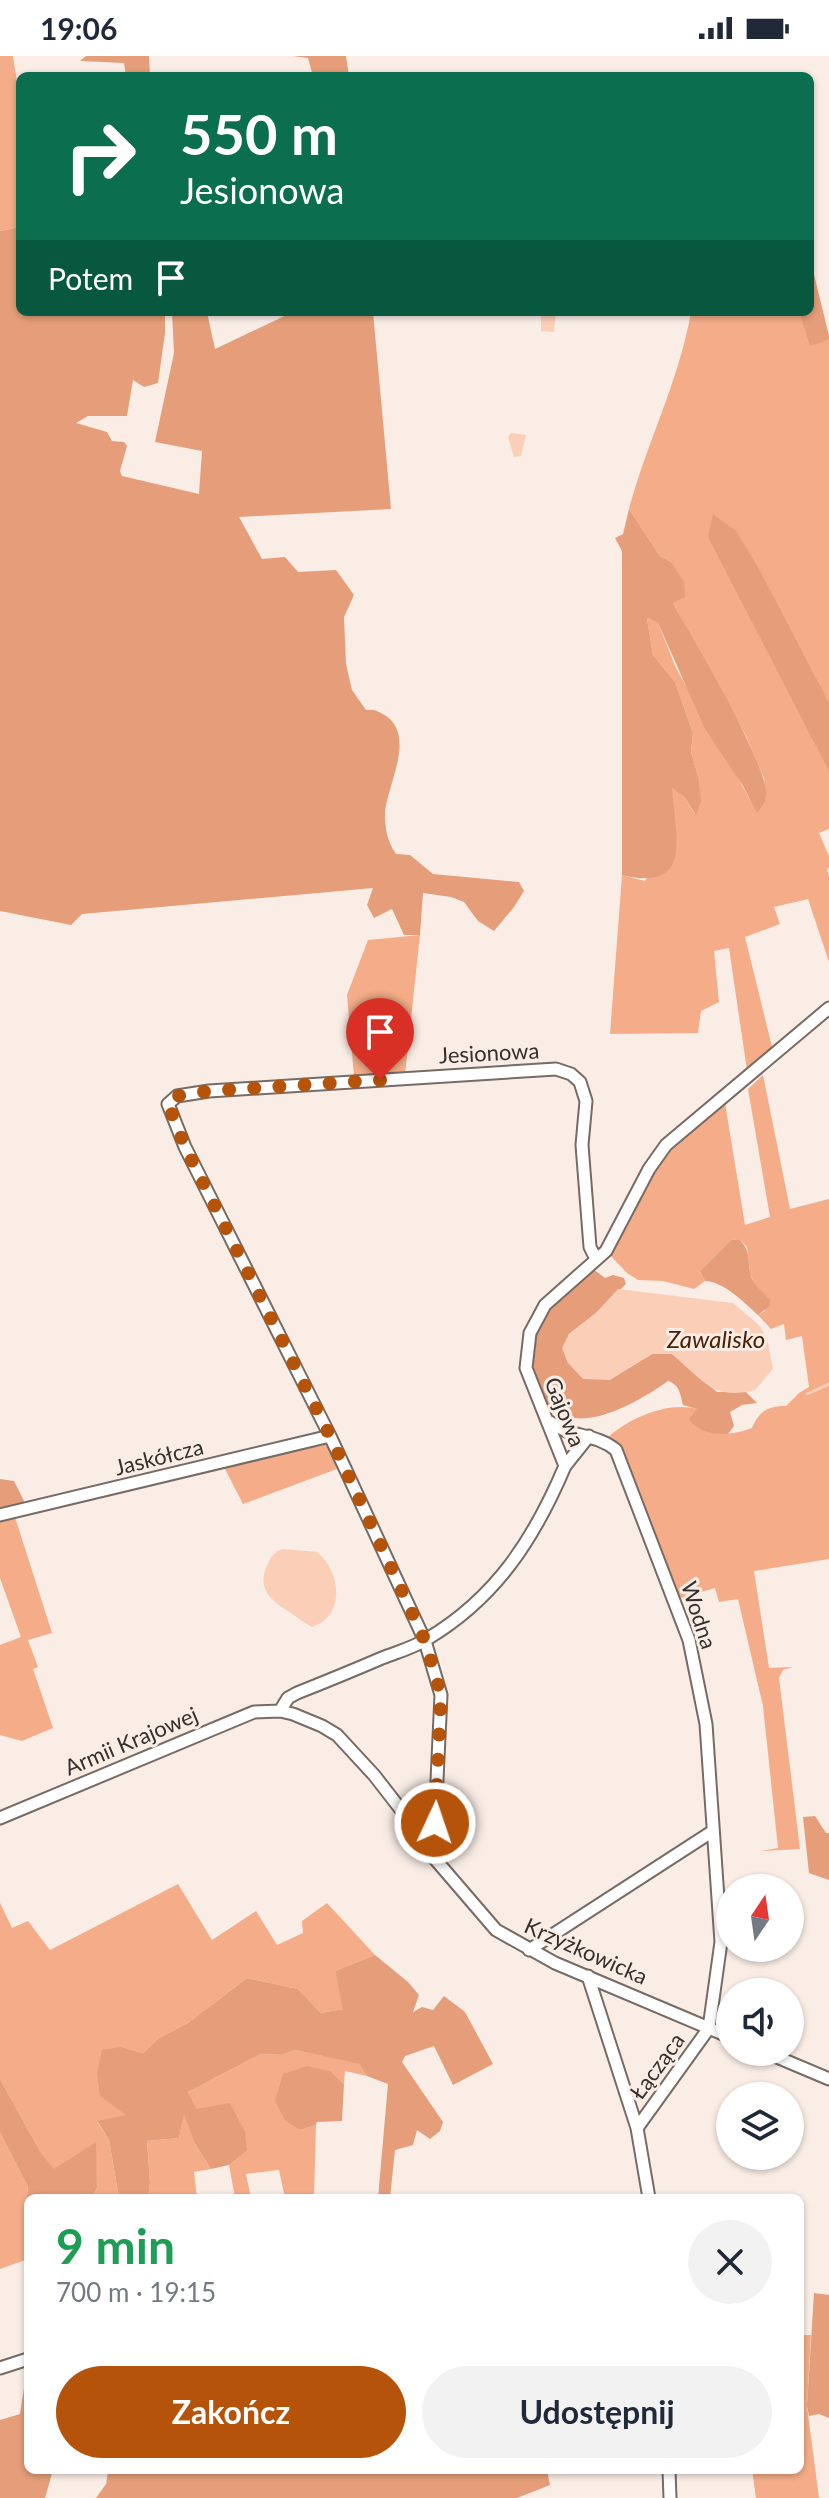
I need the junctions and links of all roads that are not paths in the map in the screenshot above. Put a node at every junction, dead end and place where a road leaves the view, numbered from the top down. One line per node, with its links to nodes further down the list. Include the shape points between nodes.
1 (829, 1008): 2 (street, Gajowa, via 666,1145 606,1251)
2 (596, 1259): 3 (street, Gajowa, via 545,1305 530,1333 526,1368); 5 (street, Jesionowa, via 590,1247 582,1145 586,1101 580,1082 565,1071 209,1091 173,1098 168,1104 172,1119)
3 (547, 1420): 4 (street, Wodna, via 559,1429); 6 (street, Gajowa)
4 (589, 1436): 6 (street); 11 (street, Wodna, via 616,1450 689,1640 706,1724)
5 (328, 1437): 7 (street, Jaskółcza); 8 (street, Jesionowa)
6 (565, 1466): 8 (street, Gajowa, via 523,1551 460,1616)
7 (0, 1515)
8 (425, 1641): 9 (street, Gajowa, via 297,1693); 12 (street, Jesionowa, via 441,1695 434,1844)
9 (280, 1711): 10 (street, Armii Krajowej, via 254,1712); 12 (street, Krzyżkowicka, via 322,1726 347,1745)
10 (0, 1818)
11 (713, 1831): 13 (street); 15 (street, Wodna, via 721,1942)
12 (429, 1852): 13 (street, Krzyżkowicka, via 482,1917)
13 (529, 1950): 14 (street, Krzyżkowicka)
14 (588, 1976): 15 (street, Krzyżkowicka); 19 (street)
15 (709, 2028): 16 (street, Krzyżkowicka); 19 (street, Łącząca)
16 (716, 2031)
17 (798, 2066): 18 (street)
18 (829, 2079)
19 (637, 2128): 20 (street)
20 (648, 2194)
21 (24, 2360): 22 (street)
22 (0, 2368)
23 (669, 2474): 24 (street)
24 (670, 2498)

